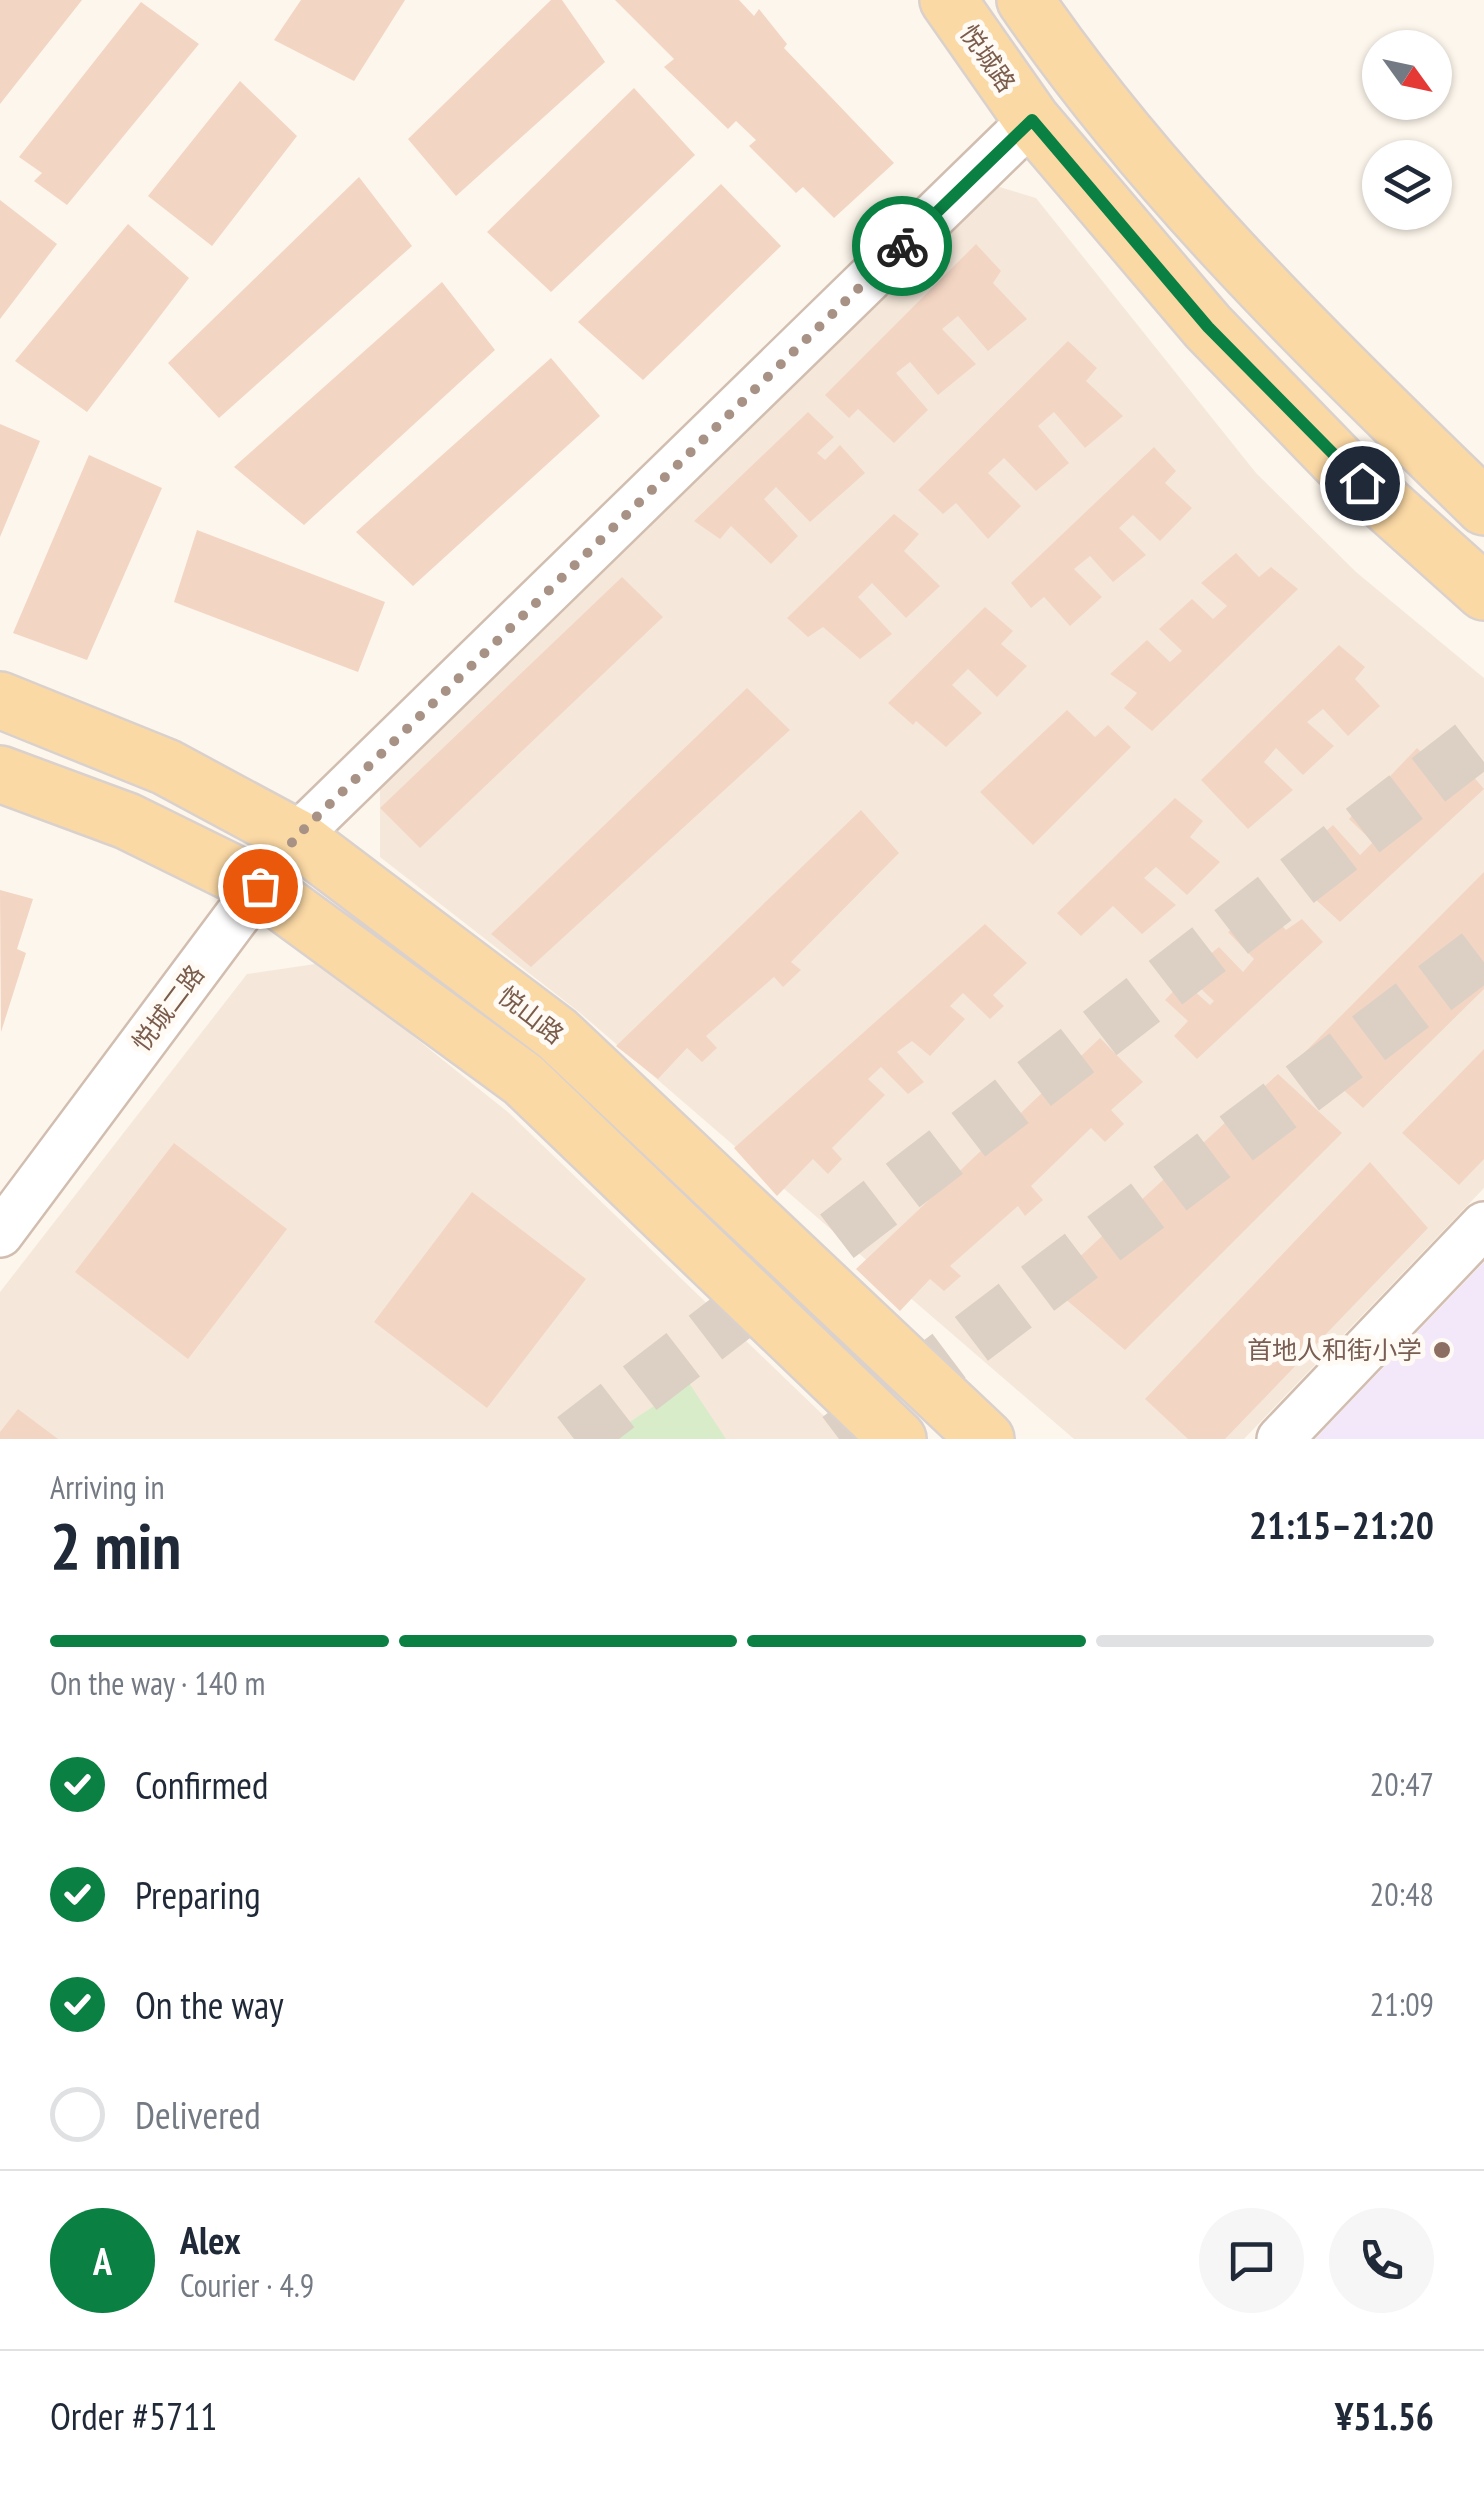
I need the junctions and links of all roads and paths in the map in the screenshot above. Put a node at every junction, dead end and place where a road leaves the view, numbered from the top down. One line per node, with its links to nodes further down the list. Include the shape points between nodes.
1 (948, 0): 3 (main road, 悦城路)
2 (1025, 0): 4 (main road, via 1078,78 1274,301)
3 (1032, 120): 5 (main road, 悦城路, via 1208,327 1339,462); 8 (street, 悦城二路)
4 (1484, 507)
5 (1484, 592)
6 (0, 700): 8 (main road, 悦山路, via 166,766)
7 (0, 774): 9 (main road, via 127,821)
8 (296, 837): 9 (street, 悦城二路); 13 (main road, 悦山路, via 558,1034)
9 (260, 886): 11 (street, 悦城二路); 12 (main road, via 524,1080)
10 (1484, 1225): 14 (street)
11 (0, 1234)
12 (898, 1439)
13 (986, 1439)
14 (1280, 1439)

